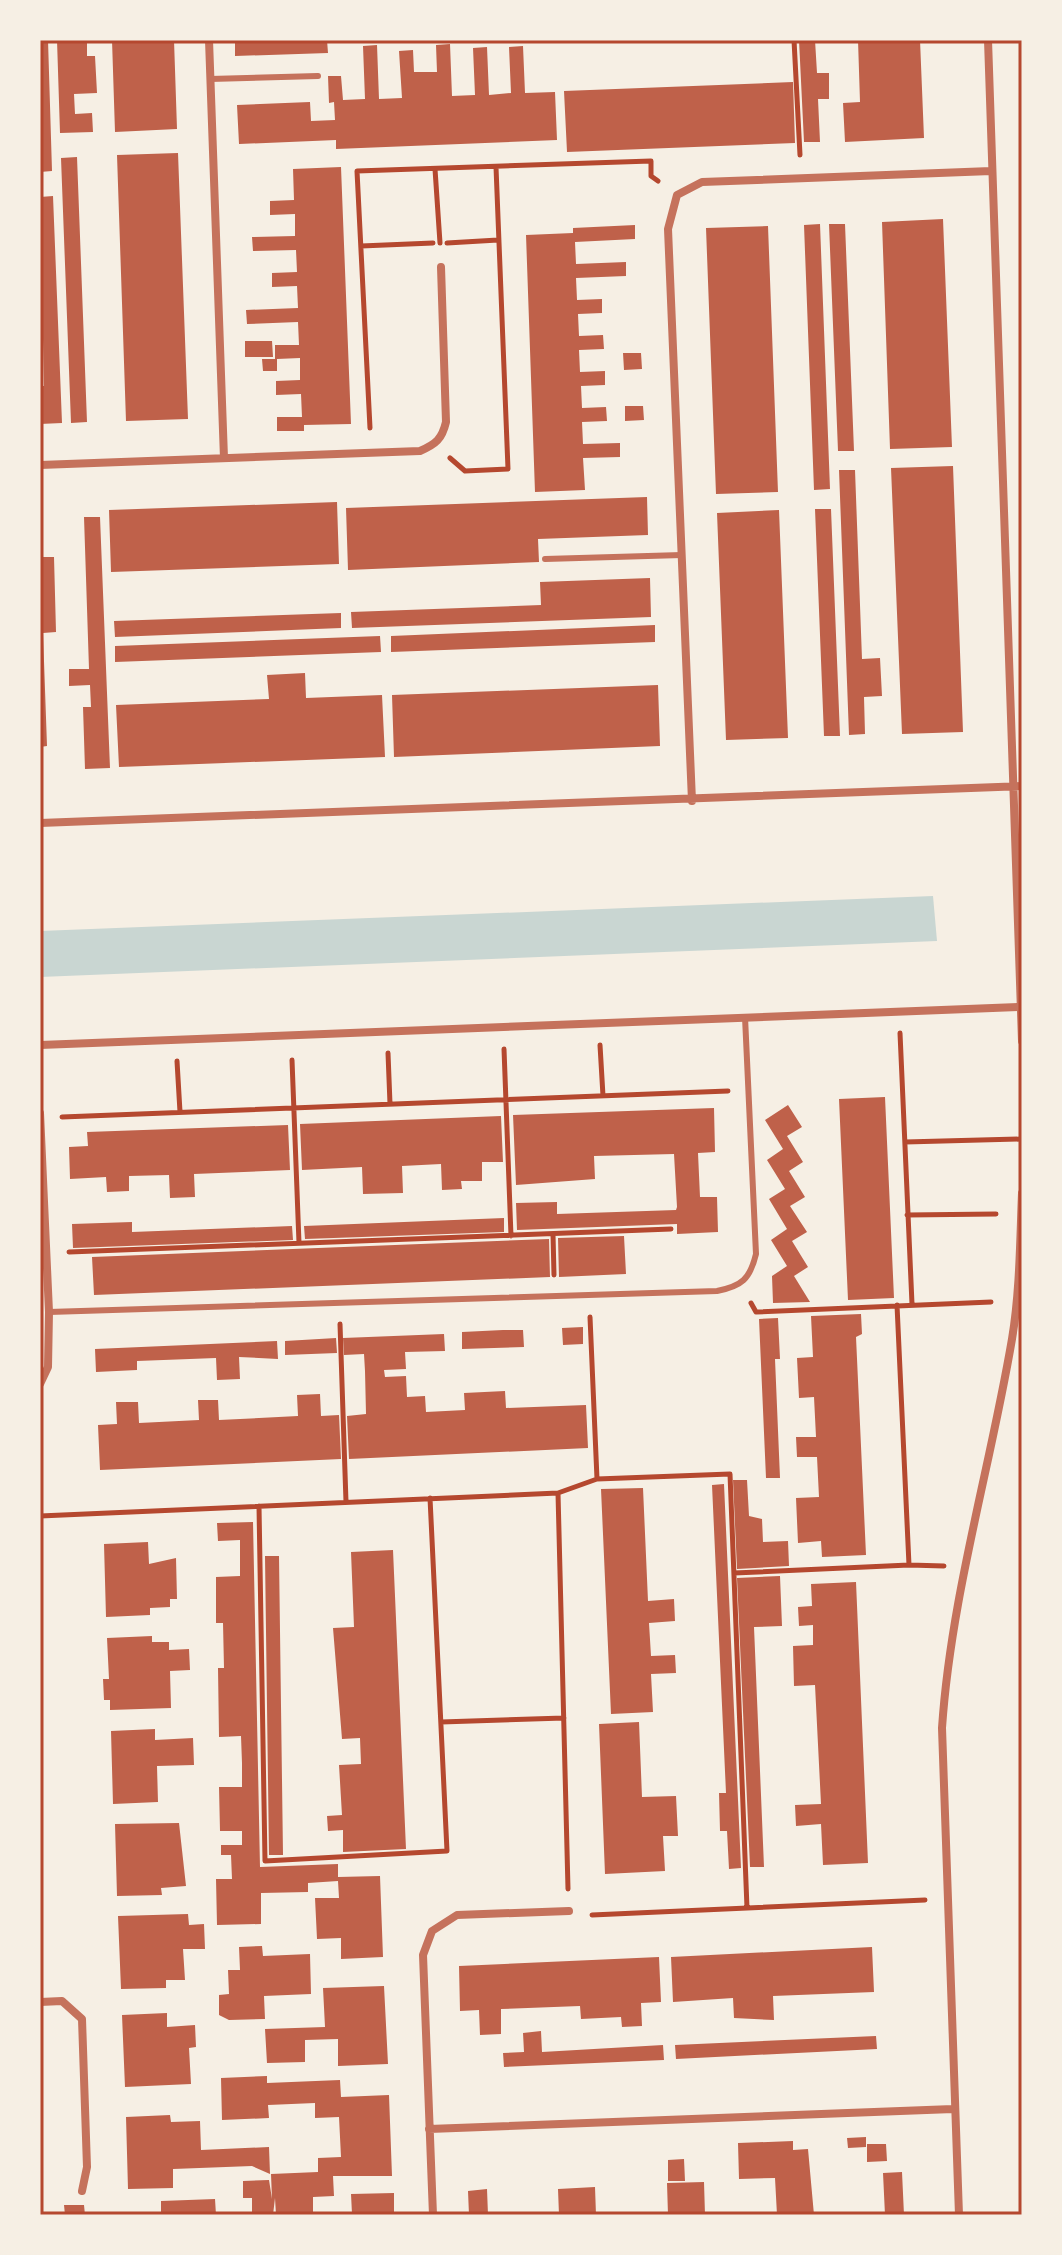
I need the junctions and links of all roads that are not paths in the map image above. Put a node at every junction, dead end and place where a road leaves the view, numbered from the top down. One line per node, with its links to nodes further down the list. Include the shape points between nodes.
1 (209, 40): 4 (street)
2 (988, 40): 5 (street)
3 (318, 76): 4 (lane)
4 (210, 79): 7 (street)
5 (991, 171): 9 (street, via 702,182 677,195 668,229); 11 (street)
6 (441, 267): 7 (street, via 446,422 434,445 420,451)
7 (224, 458): 8 (street)
8 (40, 465)
9 (682, 555): 10 (lane); 12 (street)
10 (545, 559)
11 (1018, 787): 12 (street); 14 (street)
12 (692, 801): 13 (street)
13 (40, 823)
14 (1021, 1007): 15 (street); 16 (street)
15 (745, 1017): 17 (street); 21 (lane, via 756,1254 751,1273 740,1286 717,1291)
16 (1022, 1041)
17 (40, 1045)
18 (40, 1115): 21 (street)
19 (1022, 1193): 20 (street)
20 (1021, 1214): 22 (street)
21 (49, 1312): 23 (street, via 48,1367)
22 (1017, 1338): 26 (street, via 964,1566 945,1676)
23 (40, 1384)
24 (569, 1911): 27 (street, via 457,1915 432,1931 423,1955)
25 (40, 2002): 28 (street, via 62,2001 82,2019 87,2167)
26 (953, 2109): 27 (street); 30 (street)
27 (429, 2129): 29 (street)
28 (82, 2191)
29 (433, 2215)
30 (959, 2215)

